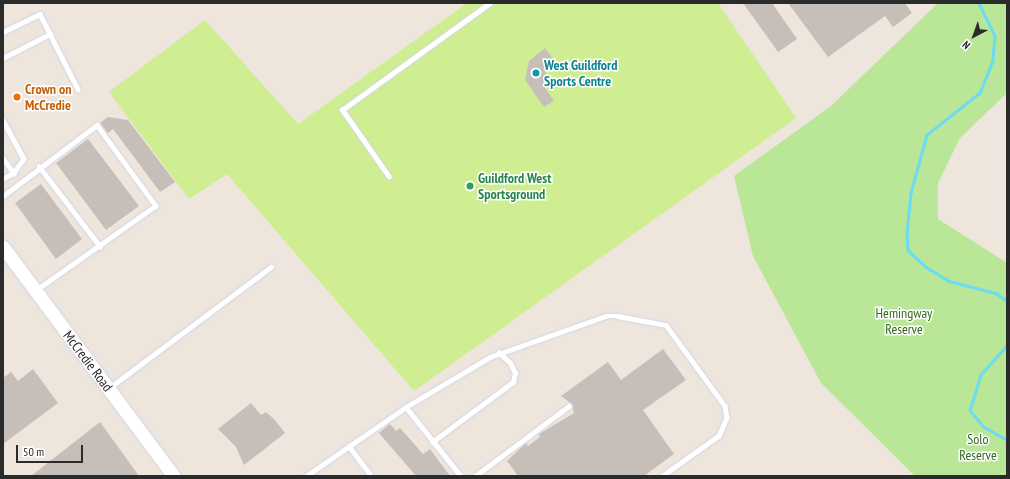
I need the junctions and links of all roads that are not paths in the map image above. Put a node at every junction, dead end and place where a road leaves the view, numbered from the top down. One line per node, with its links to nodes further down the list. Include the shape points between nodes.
1 (490, 3): 11 (lane, via 342,110)
2 (3, 32): 3 (lane, via 40,14)
3 (50, 34): 4 (lane); 5 (lane)
4 (3, 58)
5 (78, 89)
6 (3, 120): 10 (lane, via 24,159)
7 (3, 158): 8 (lane)
8 (5, 164): 10 (lane)
9 (39, 166): 13 (lane); 14 (lane); 14 (lane, via 96,125 156,206)
10 (14, 173): 12 (lane)
11 (389, 177)
12 (3, 179)
13 (3, 196)
14 (100, 246): 17 (lane)
15 (3, 247): 17 (street, McCredie Road)
16 (271, 267): 19 (lane)
17 (36, 291): 19 (street, McCredie Road)
18 (499, 353): 21 (lane); 22 (lane, via 510,363 515,373 514,382); 29 (lane, via 606,316 666,325 725,406 727,418 719,436)
19 (108, 388): 24 (street, McCredie Road)
20 (569, 406): 28 (lane)
21 (406, 407): 22 (lane); 23 (lane)
22 (432, 442): 27 (lane)
23 (349, 446): 25 (lane); 26 (lane)
24 (174, 476)
25 (306, 476)
26 (372, 476)
27 (461, 476)
28 (476, 476)
29 (663, 476)

